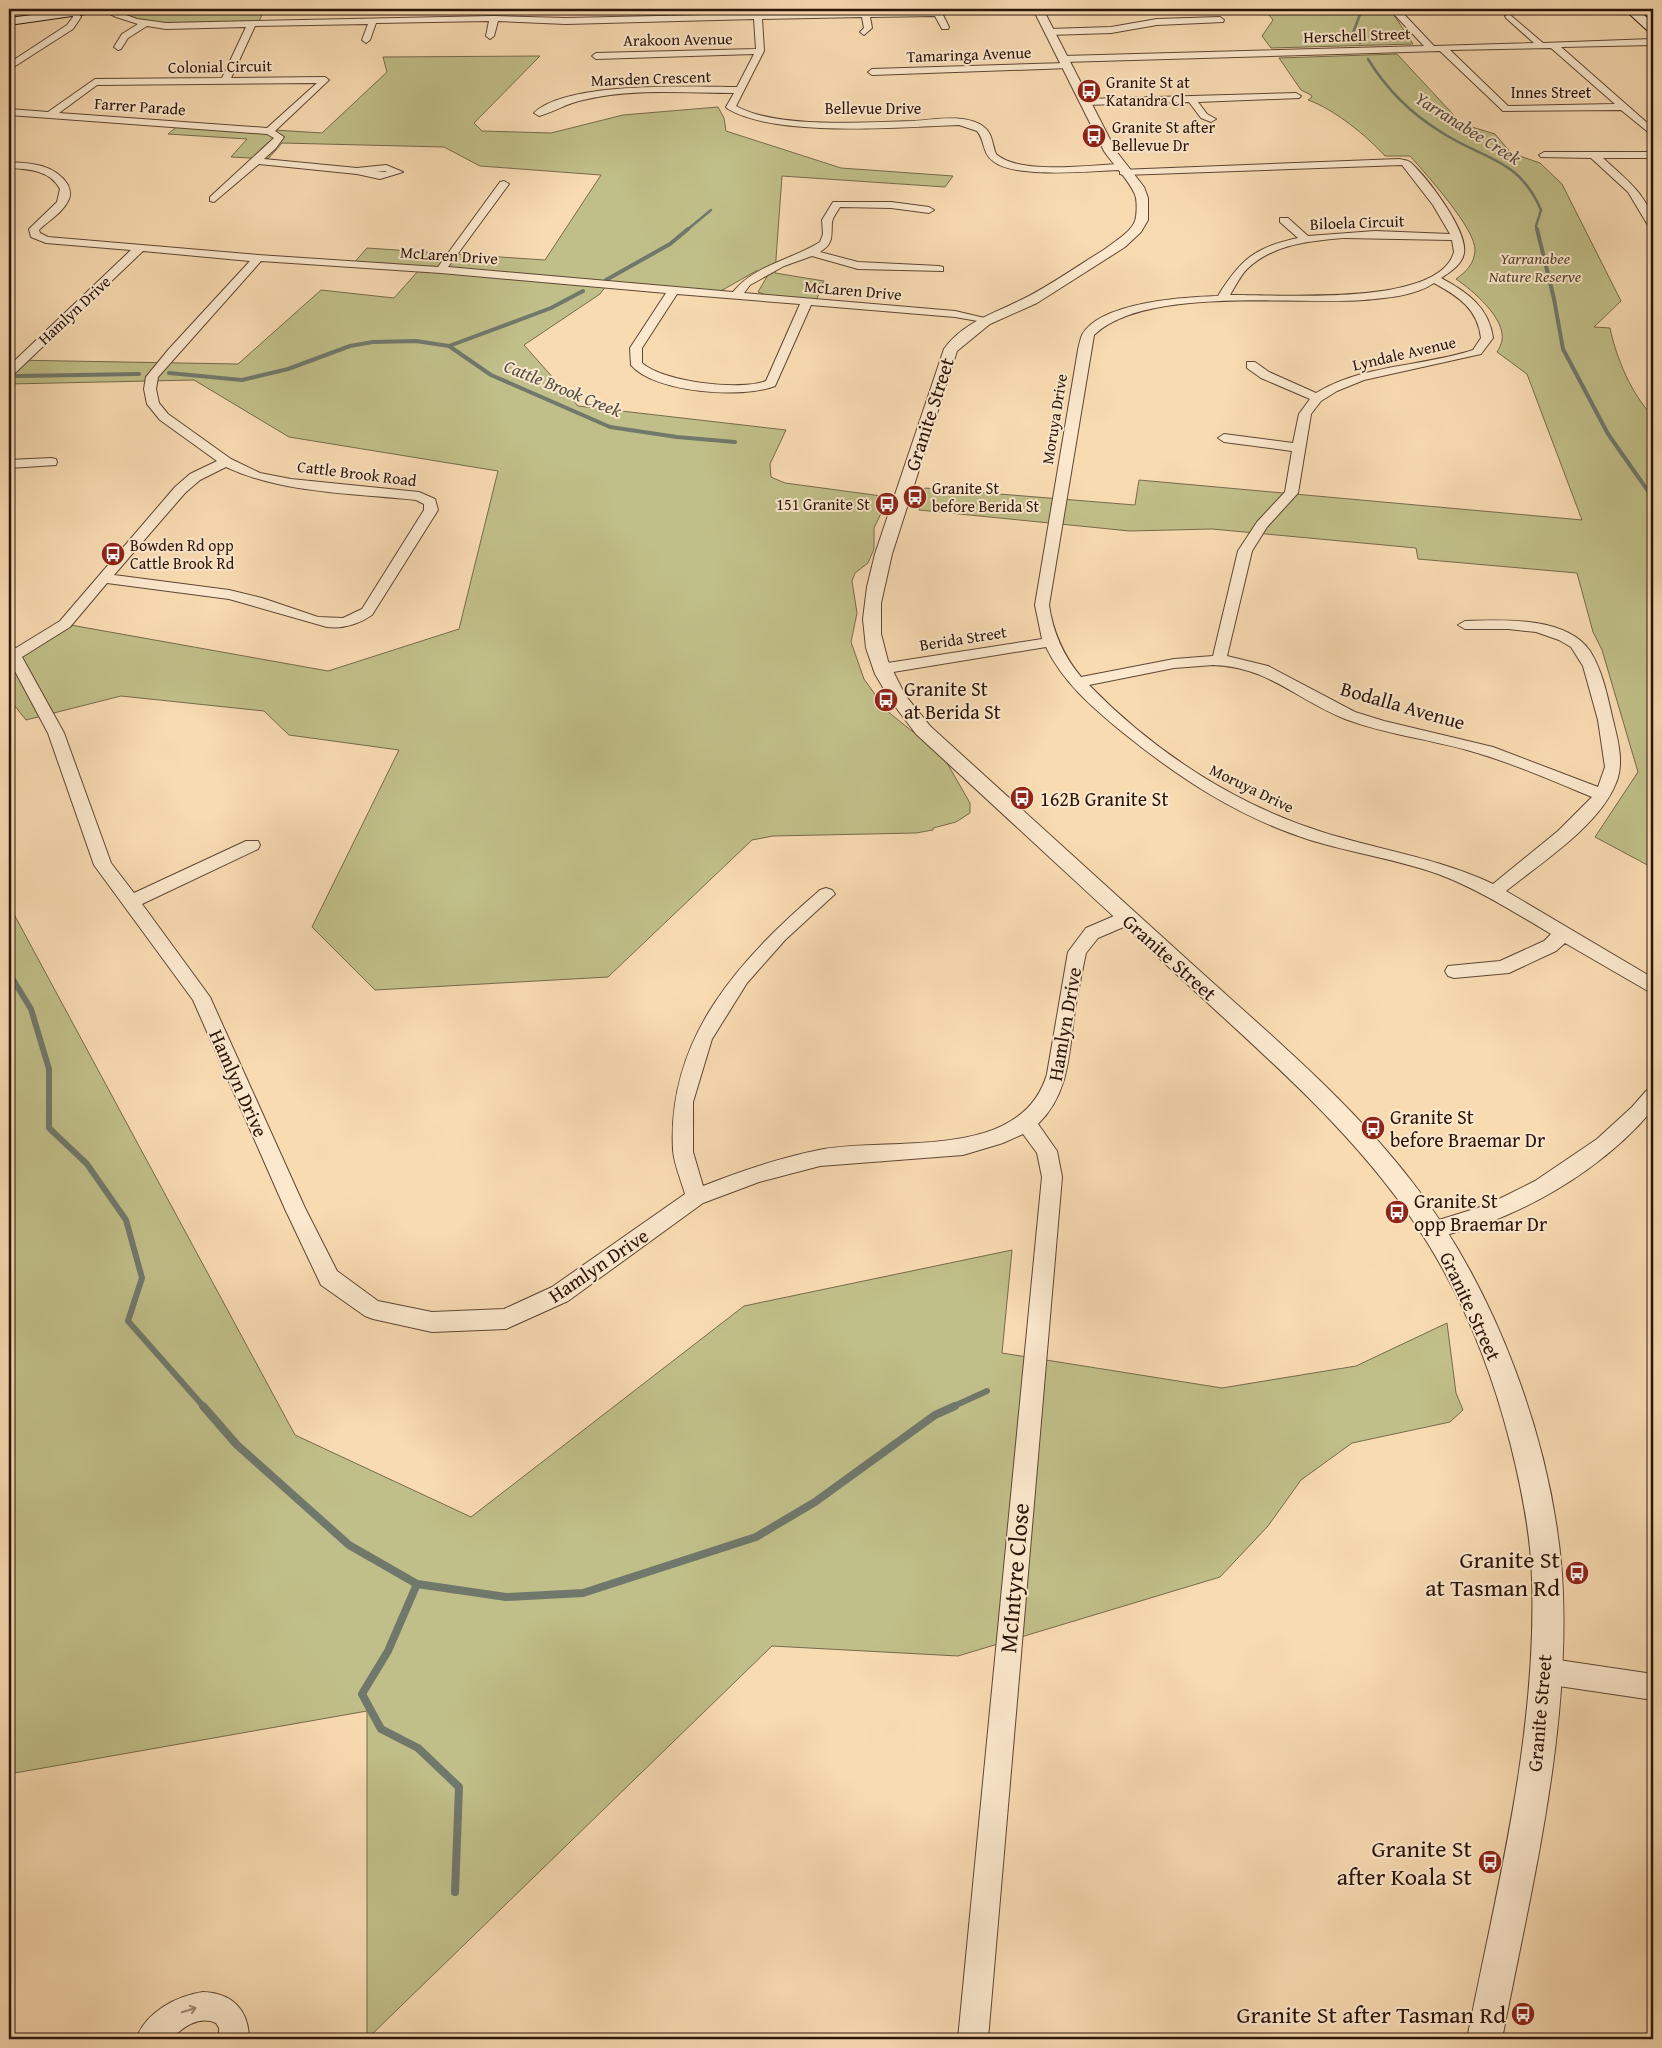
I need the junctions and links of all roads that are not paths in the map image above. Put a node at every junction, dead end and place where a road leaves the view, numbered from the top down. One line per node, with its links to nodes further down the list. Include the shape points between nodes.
1 (100, 9): 6 (main road)
2 (104, 9): 14 (street)
3 (1038, 9): 19 (street, Granite Street)
4 (1630, 9): 17 (main road)
5 (1396, 11): 25 (street)
6 (74, 12): 13 (main road); 30 (street, via 77,17 70,27)
7 (757, 13): 8 (street); 10 (street, via 566,21); 27 (street)
8 (866, 15): 16 (street, via 938,13); 18 (street, via 868,28)
9 (1509, 16): 23 (street)
10 (494, 18): 12 (street); 20 (street)
11 (1220, 20): 19 (street)
12 (373, 21): 15 (street); 21 (street)
13 (9, 22)
14 (144, 24): 15 (street); 24 (street, via 126,36)
15 (251, 25): 32 (street)
16 (944, 26)
17 (1653, 29)
18 (864, 32)
19 (1049, 32): 29 (street, Granite Street)
20 (490, 36)
21 (366, 40)
22 (1653, 42): 23 (street, Herschell Street)
23 (1546, 45): 26 (street, Herschell Street); 37 (street)
24 (118, 47)
25 (1431, 48): 26 (street, Herschell Street); 29 (street, Herschell Street)
26 (1442, 48): 37 (street, Innes Street, via 1506,109)
27 (760, 52): 28 (street, Arakoon Avenue); 33 (street, Bellevue Drive)
28 (596, 56)
29 (1064, 63): 31 (street, Tamaringa Avenue); 36 (street, Granite Street)
30 (9, 67)
31 (872, 72)
32 (225, 81): 40 (street, Colonial Circuit, via 95,82); 42 (street, Colonial Circuit, via 325,80)
33 (738, 90): 39 (street, Marsden Crescent, via 595,94 563,100); 50 (street, Bellevue Drive, via 731,107 735,113 762,120 792,123 959,122 982,129 994,158 1002,163 1044,168)
34 (1296, 96): 35 (street)
35 (1192, 99): 36 (street); 41 (street, via 1204,116)
36 (1085, 102): 50 (street, Granite Street)
37 (1624, 107): 43 (street)
38 (9, 112): 40 (street, Farrer Parade)
39 (539, 113)
40 (50, 115): 42 (street, Farrer Parade)
41 (1211, 119)
42 (270, 131): 48 (street, via 279,137)
43 (1653, 132)
44 (1653, 150): 47 (street, via 1602,152)
45 (1544, 155): 47 (street)
46 (1653, 155): 47 (street)
47 (1595, 156): 54 (street)
48 (257, 161): 51 (street); 53 (street)
49 (9, 165): 61 (street, McLaren Drive, via 45,170 55,175 66,190 60,206 34,229 35,235 46,240)
50 (1120, 166): 59 (street, Moruya Drive, via 1405,163 1433,195); 73 (street, Granite Street, via 1142,198 1142,220 1137,229 1065,280 1032,300)
51 (358, 171)
52 (504, 184): 65 (street)
53 (214, 199)
54 (1641, 202): 55 (street); 58 (street)
55 (1653, 202)
56 (929, 210): 62 (street, via 891,205 837,204 827,220 827,239)
57 (1284, 220): 60 (street)
58 (1653, 225)
59 (1456, 237): 60 (street, Biloela Circuit); 67 (street, Moruya Drive, via 1460,250 1456,261)
60 (1305, 239): 71 (street, Biloela Circuit, via 1269,250 1253,259 1244,266)
61 (140, 248): 63 (street, McLaren Drive); 75 (street, Hamlyn Drive)
62 (812, 252): 64 (street, via 846,264); 66 (street, via 780,264)
63 (258, 258): 65 (street, McLaren Drive); 80 (street, Cattle Brook Road, via 172,352 152,377 150,389 153,404 164,417)
64 (939, 269)
65 (441, 270): 68 (street, McLaren Drive)
66 (762, 276): 69 (street, via 746,284); 70 (street)
67 (1436, 280): 71 (street, Moruya Drive, via 1420,287 1374,296); 76 (street, Lyndale Avenue, via 1465,297 1481,314 1488,338 1482,347 1468,355 1361,376)
68 (673, 291): 69 (street, McLaren Drive); 72 (street, via 636,348 635,362 641,369 665,380 741,388 766,387 771,383)
69 (735, 296): 70 (street, McLaren Drive)
70 (751, 298): 72 (street, McLaren Drive)
71 (1222, 299): 84 (street, Moruya Drive, via 1185,300 1133,308 1102,323 1088,335 1042,605)
72 (807, 302): 73 (street, McLaren Drive, via 955,314)
73 (986, 321): 87 (street, Granite Street, via 962,338 946,359 883,558 872,615 872,632)
74 (1251, 365): 76 (street, via 1265,375)
75 (9, 372)
76 (1317, 398): 78 (street, Lyndale Avenue, via 1305,414)
77 (1224, 438): 78 (street)
78 (1299, 448): 86 (street, Lyndale Avenue, via 1291,492 1262,524 1245,551)
79 (51, 462): 81 (street)
80 (226, 462): 82 (street, via 195,477 180,490); 82 (street, Cattle Brook Road, via 256,476 291,483 420,496 430,502 431,510 367,612 342,624 326,623 249,598 188,587)
81 (9, 464)
82 (106, 579): 85 (street, via 65,624)
83 (1465, 625): 89 (street, via 1507,624 1546,630 1576,644 1585,654 1591,666 1614,767 1612,779)
84 (1050, 642): 87 (street, Berida Street); 88 (street, Moruya Drive)
85 (11, 652): 93 (street, Hamlyn Drive, via 56,733 102,866)
86 (1219, 660): 88 (street, Bodalla Avenue, via 1190,662); 89 (street, Bodalla Avenue, via 1264,668 1351,716 1493,752)
87 (881, 669): 94 (street, Granite Street, via 897,698 923,730)
88 (1077, 683): 91 (street, Moruya Drive, via 1102,708 1161,755 1226,798 1318,836 1441,869)
89 (1602, 795): 91 (street, via 1590,812)
90 (252, 845): 93 (street)
91 (1494, 892): 95 (street, Moruya Drive)
92 (826, 894): 100 (street, via 779,935 741,978 703,1038 682,1102 683,1152)
93 (131, 902): 100 (street, Hamlyn Drive, via 200,997 329,1278 373,1309 432,1322 506,1318 560,1294)
94 (1127, 918): 99 (street, Hamlyn Drive, via 1092,933 1077,952 1052,1092); 101 (street, Granite Street, via 1304,1078 1389,1170)
95 (1564, 933): 96 (street, via 1550,946 1503,968); 97 (street, Moruya Drive)
96 (1454, 971)
97 (1653, 987)
98 (1653, 1096): 101 (street, via 1591,1154 1541,1188 1502,1208)
99 (1026, 1124): 100 (street, Hamlyn Drive, via 963,1147 820,1158 757,1174); 106 (street, McIntyre Close, via 1047,1150 1052,1177)
100 (696, 1197)
101 (1433, 1230): 102 (street, Granite Street, via 1451,1259 1496,1357 1522,1433 1547,1575)
102 (1545, 1671): 103 (street); 107 (street, Granite Street, via 1525,1843)
103 (1653, 1687)
104 (151, 2039): 105 (street, one-way to 105, via 182,2012 200,2007 215,2007 228,2013 232,2018)
105 (234, 2039)
106 (973, 2039)
107 (1485, 2039)

